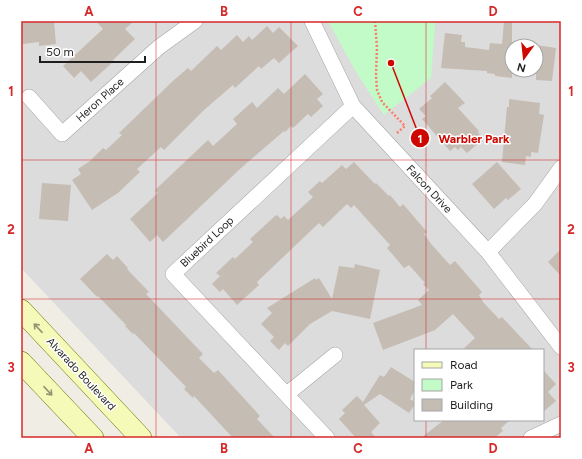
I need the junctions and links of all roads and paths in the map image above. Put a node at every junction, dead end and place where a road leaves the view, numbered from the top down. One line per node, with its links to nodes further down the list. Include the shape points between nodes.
1 (195, 21): 4 (street, Heron Place, via 159,47 62,134)
2 (312, 21): 5 (street, Falcon Drive)
3 (374, 21): 6 (path, via 377,90 382,102 405,126)
4 (29, 98)
5 (352, 106): 6 (street, Falcon Drive); 13 (street, Bluebird Loop, via 173,274)
6 (386, 142): 8 (street, Falcon Drive)
7 (561, 168): 8 (street, via 535,204)
8 (488, 252): 10 (street, Falcon Drive)
9 (21, 310): 16 (main road, Alvarado Boulevard, one-way to 9)
10 (561, 347)
11 (335, 355): 13 (street)
12 (21, 362): 15 (main road, one-way to 15)
13 (287, 394): 17 (street, Bluebird Loop)
14 (561, 424): 18 (street)
15 (93, 438)
16 (142, 438)
17 (327, 438)
18 (530, 438)

